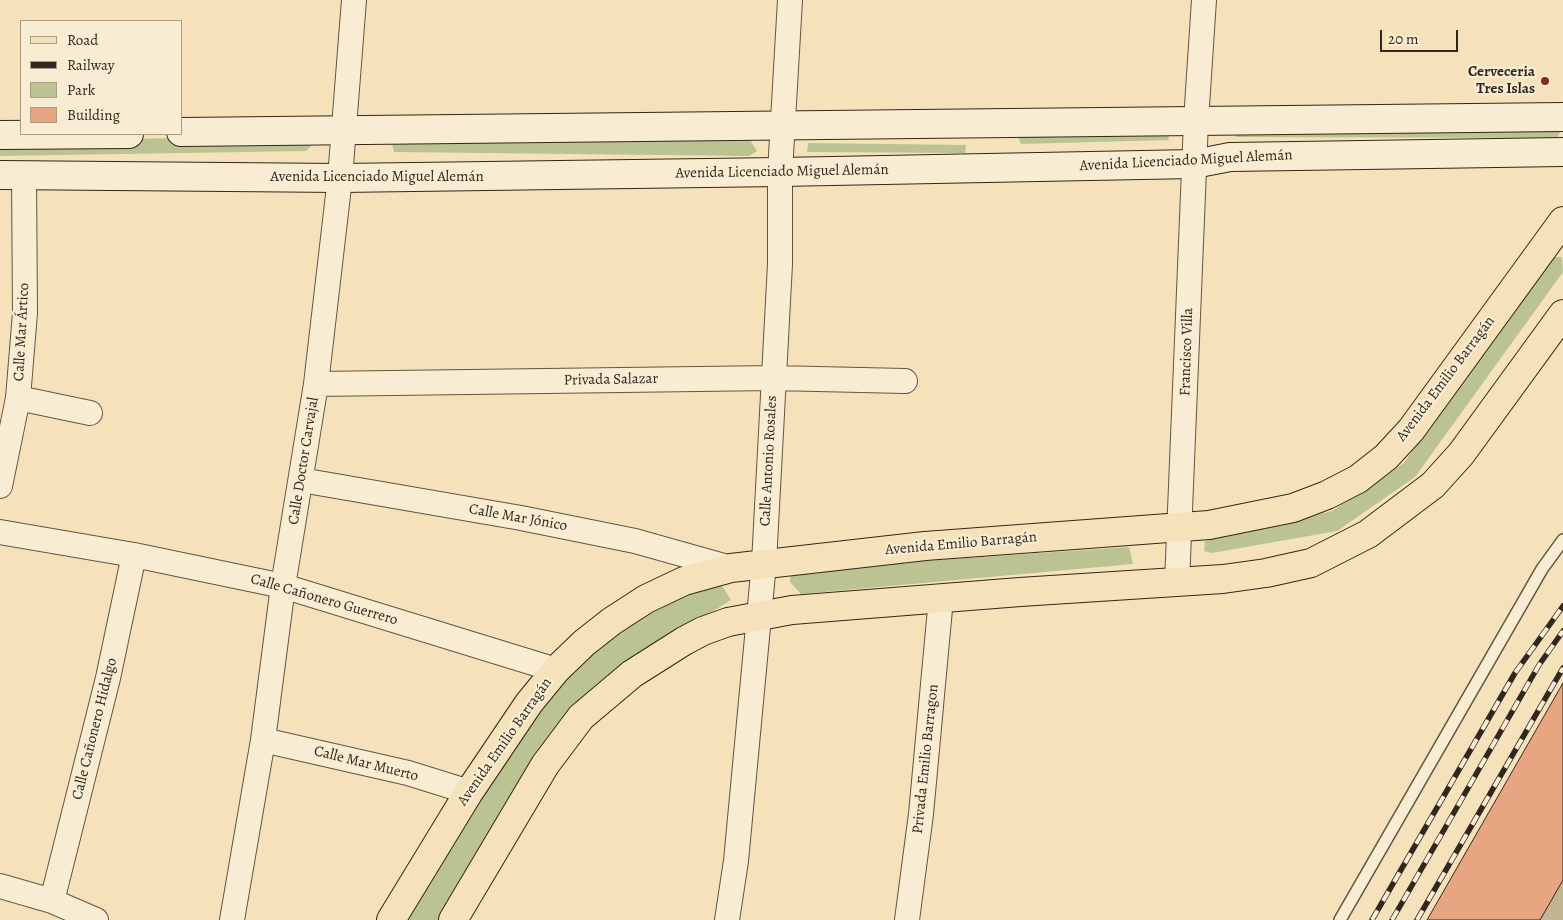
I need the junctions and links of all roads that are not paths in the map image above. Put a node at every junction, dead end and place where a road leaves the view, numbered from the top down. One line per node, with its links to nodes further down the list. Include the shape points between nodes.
1 (354, 0): 8 (street, Calle Doctor Carvajal)
2 (790, 0): 7 (street, Calle Antonio Rosales)
3 (1204, 0): 5 (street, Francisco Villa)
4 (1563, 117): 5 (main road)
5 (1196, 121): 6 (main road); 13 (street, Francisco Villa)
6 (990, 125): 7 (main road); 14 (main road)
7 (782, 126): 8 (main road); 15 (street, Calle Antonio Rosales)
8 (345, 129): 9 (main road); 17 (street, Calle Doctor Carvajal)
9 (182, 132)
10 (0, 135): 11 (main road)
11 (20, 135)
12 (1563, 152): 13 (main road, Avenida Licenciado Miguel Alemán, via 1230,157)
13 (1194, 164): 14 (main road, Avenida Licenciado Miguel Alemán); 27 (street, Francisco Villa)
14 (988, 169): 15 (main road, Avenida Licenciado Miguel Alemán)
15 (780, 172): 17 (main road, Avenida Licenciado Miguel Alemán); 20 (street, Calle Antonio Rosales, via 780,264)
16 (12, 176): 17 (main road, Avenida Licenciado Miguel Alemán); 23 (street, Calle Mar Ártico, via 25,313)
17 (340, 178): 22 (street, Calle Doctor Carvajal)
18 (1563, 220): 27 (main road, Avenida Emilio Barragán, via 1411,430 1379,463 1358,479 1293,508)
19 (1563, 314): 33 (main road, via 1461,454 1433,485 1368,534 1311,563 1266,574)
20 (774, 378): 21 (street, Privada Salazar); 22 (street, Privada Salazar); 31 (street, Calle Antonio Rosales)
21 (905, 381)
22 (316, 384): 25 (street, Calle Doctor Carvajal)
23 (18, 398): 24 (street); 26 (street, Calle Mar Ártico)
24 (90, 414)
25 (301, 480): 32 (street, Calle Mar Jónico, via 635,540); 34 (street, Calle Doctor Carvajal)
26 (0, 486)
27 (1178, 528): 31 (main road, Avenida Emilio Barragán, via 953,544); 33 (street, Francisco Villa)
28 (0, 532): 30 (street, Calle Cañonero Guerrero)
29 (1563, 540): 48 (lane, via 1542,569)
30 (134, 555): 34 (street, Calle Cañonero Guerrero); 41 (street, Calle Cañonero Hidalgo, via 108,678)
31 (764, 563): 32 (main road, Avenida Emilio Barragán); 36 (street, Calle Antonio Rosales)
32 (731, 568): 37 (main road, Avenida Emilio Barragán, via 684,581 646,599 612,621)
33 (1177, 583): 35 (main road)
34 (284, 586): 37 (street, Calle Cañonero Guerrero); 38 (street, Calle Doctor Carvajal)
35 (941, 598): 36 (main road, via 792,610); 47 (street, Privada Emilio Barragon, via 921,814)
36 (758, 616): 45 (main road, via 703,631 658,656 581,717 545,765); 46 (street, Calle Antonio Rosales, via 736,861)
37 (556, 670): 39 (main road, Avenida Emilio Barragán, via 529,702)
38 (263, 740): 39 (street, Calle Mar Muerto, via 408,773); 43 (street, Calle Doctor Carvajal)
39 (468, 792): 44 (main road, Avenida Emilio Barragán)
40 (0, 886): 41 (street)
41 (52, 901): 42 (street)
42 (96, 920)
43 (232, 920)
44 (391, 920)
45 (453, 920)
46 (727, 920)
47 (907, 920)
48 (1340, 920)

